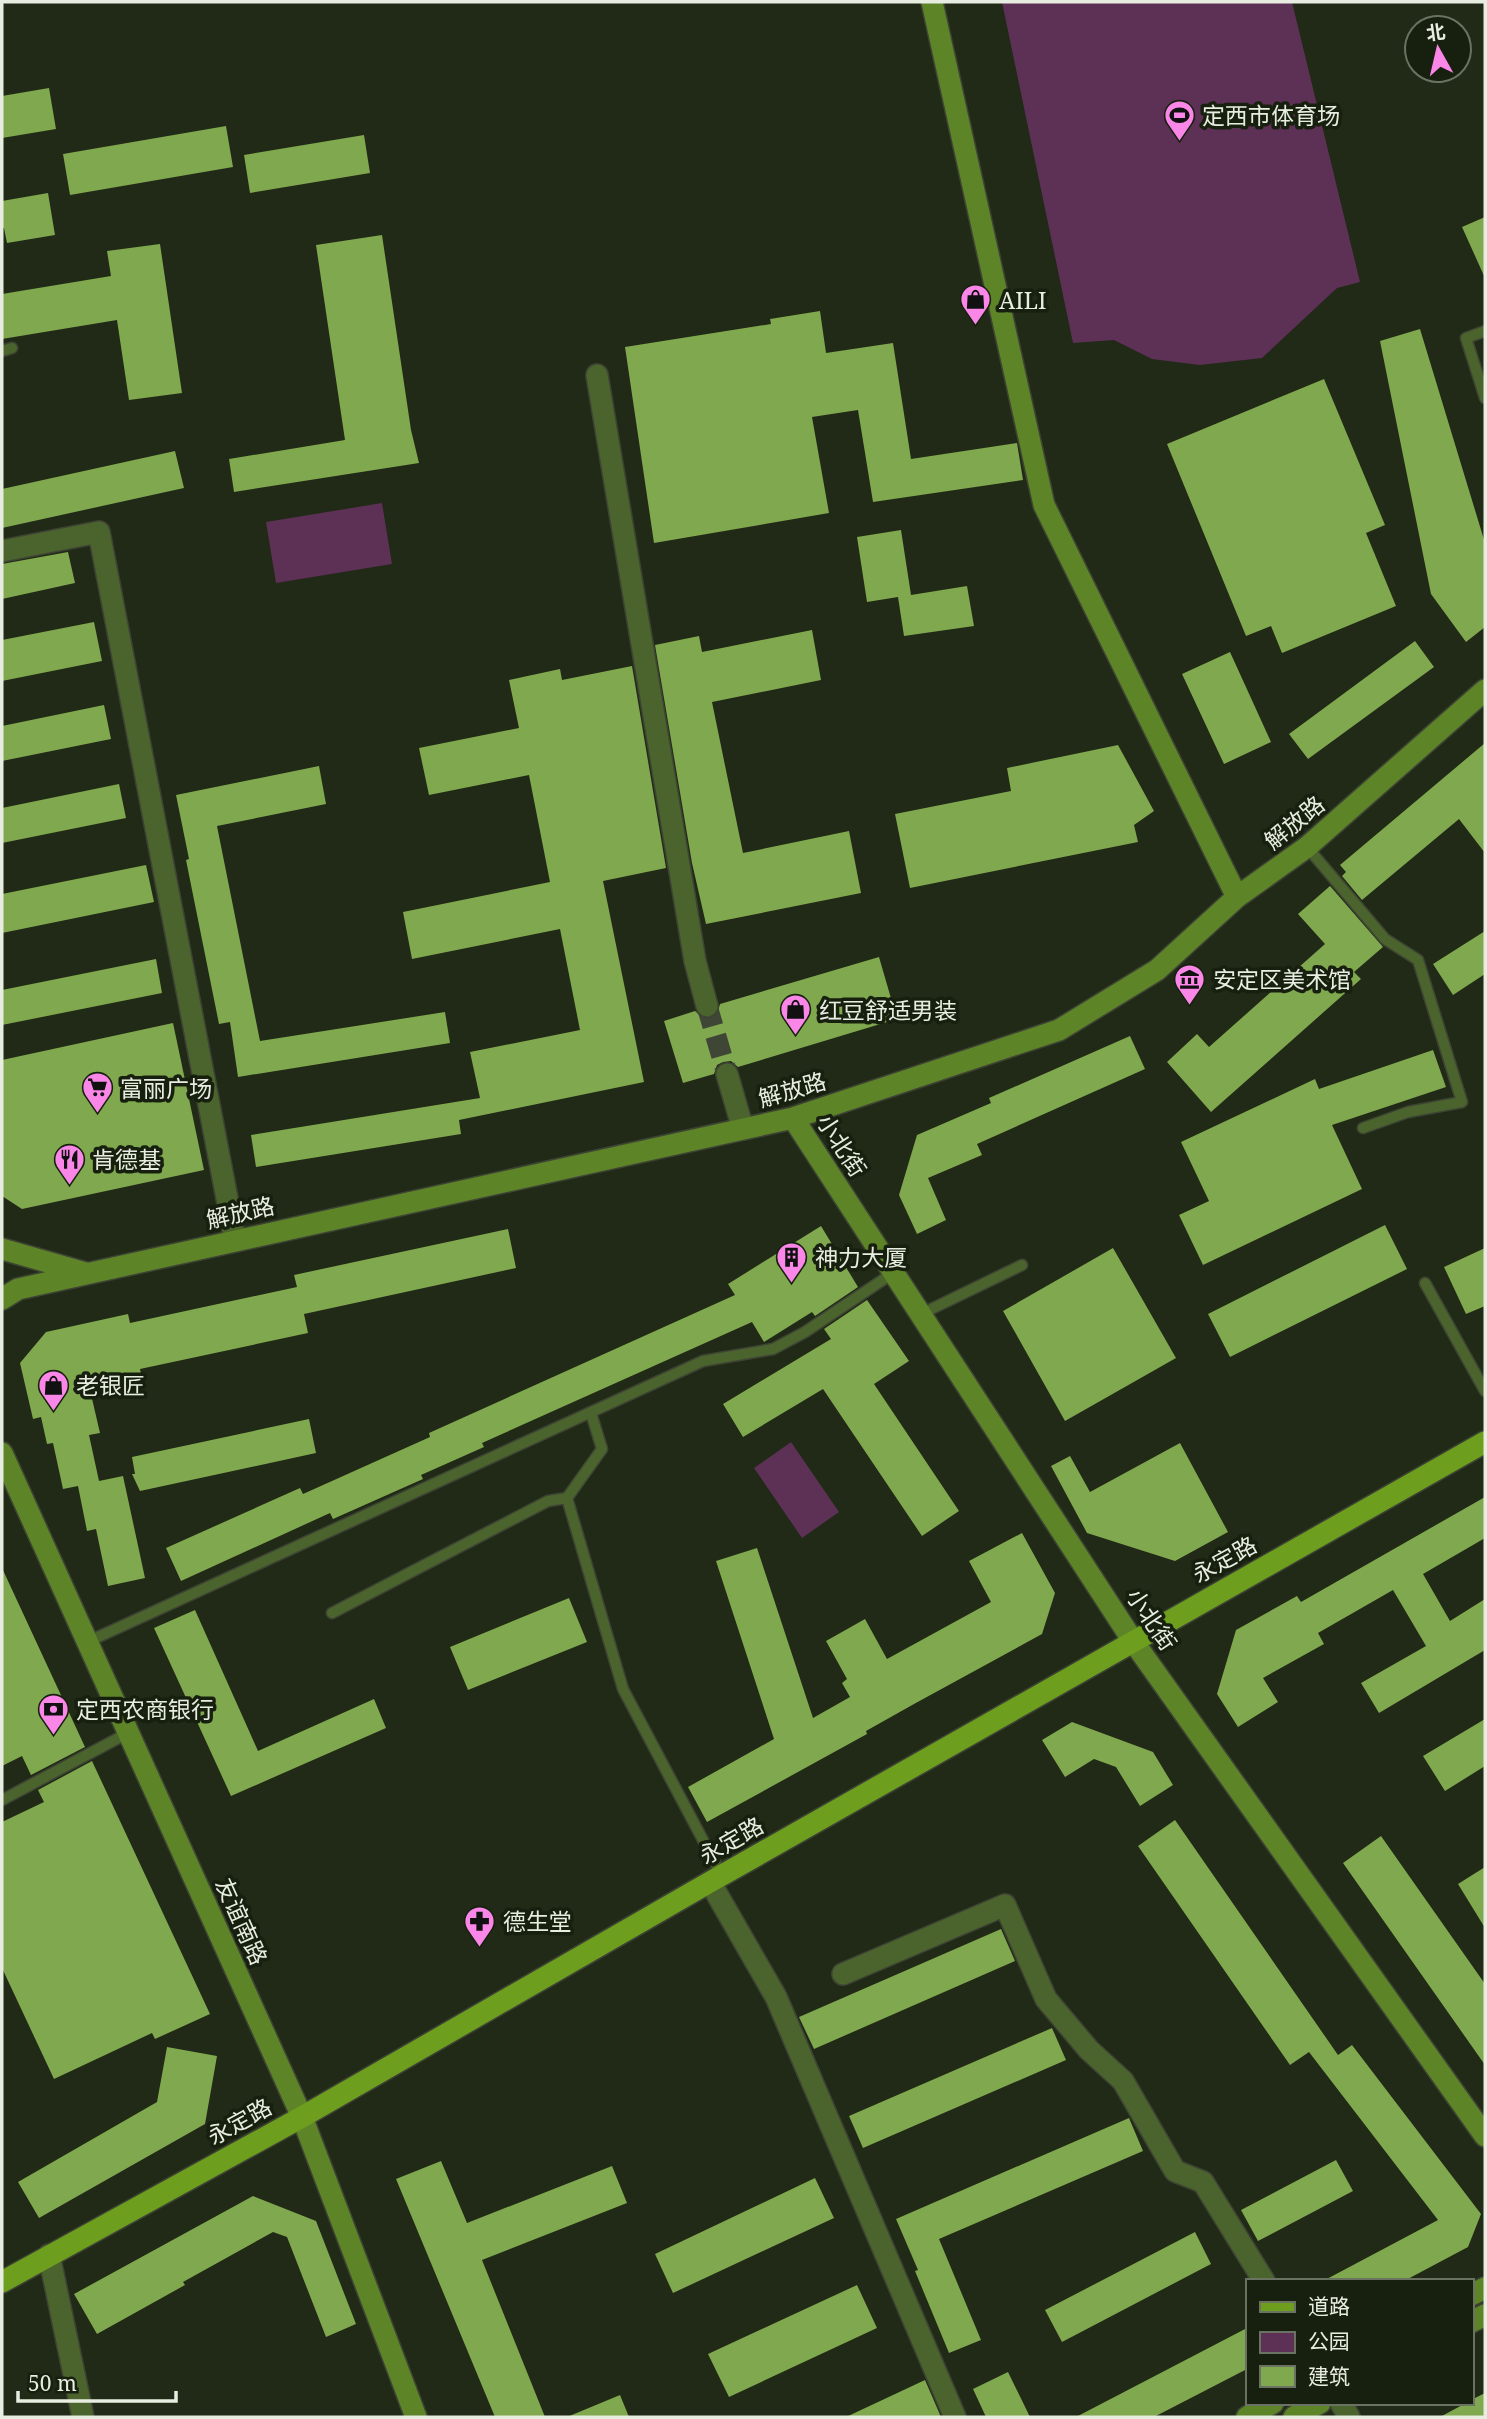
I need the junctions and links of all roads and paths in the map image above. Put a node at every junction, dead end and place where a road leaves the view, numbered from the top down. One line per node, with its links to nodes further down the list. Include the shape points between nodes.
1 (932, 2): 8 (main road, via 1044,506)
2 (1485, 331): 4 (lane, via 1466,338)
3 (597, 375): 9 (street, via 695,961)
4 (1485, 398)
5 (2, 551): 14 (street, via 99,532)
6 (1485, 690): 7 (main road, 解放路)
7 (1307, 847): 8 (main road, 解放路); 12 (lane, via 1385,939 1418,960 1462,1102 1408,1112)
8 (1237, 897): 11 (main road, 解放路, via 1157,970 1059,1030)
9 (707, 1006)
10 (727, 1074): 13 (street)
11 (793, 1118): 13 (main road, 解放路); 18 (main road, 小北街)
12 (1363, 1128)
13 (743, 1129): 14 (main road, 解放路)
14 (235, 1240): 17 (main road, 解放路)
15 (2, 1249): 17 (main road)
16 (1022, 1265): 21 (lane)
17 (88, 1273): 20 (main road, 解放路, via 18,1289)
18 (893, 1273): 21 (main road, 小北街); 23 (lane, via 773,1349 703,1361)
19 (1425, 1283): 22 (lane)
20 (2, 1299)
21 (921, 1314): 28 (main road, 小北街)
22 (1485, 1391)
23 (590, 1413): 26 (lane, via 601,1449); 29 (lane)
24 (1485, 1442): 28 (main road, 永定路)
25 (2, 1453): 29 (main road, 友谊南路)
26 (567, 1498): 27 (lane, via 548,1501); 32 (lane, via 623,1689)
27 (332, 1613)
28 (1133, 1641): 32 (main road, 永定路); 35 (main road, 小北街)
29 (87, 1642): 30 (main road, 友谊南路)
30 (128, 1733): 31 (lane); 34 (main road, 友谊南路)
31 (2, 1800)
32 (716, 1879): 34 (main road, 永定路); 43 (street, via 776,1997)
33 (843, 1974): 37 (street, via 1005,1905 1045,1999 1088,2050 1123,2081 1175,2171 1203,2182)
34 (302, 2117): 36 (main road, 永定路); 42 (main road, 友谊南路)
35 (1485, 2136)
36 (49, 2255): 38 (main road, 永定路); 41 (street)
37 (1263, 2279)
38 (2, 2282)
39 (1269, 2405): 44 (main road)
40 (1316, 2405): 45 (main road)
41 (83, 2417)
42 (416, 2417)
43 (955, 2417)
44 (1247, 2417)
45 (1294, 2417)

